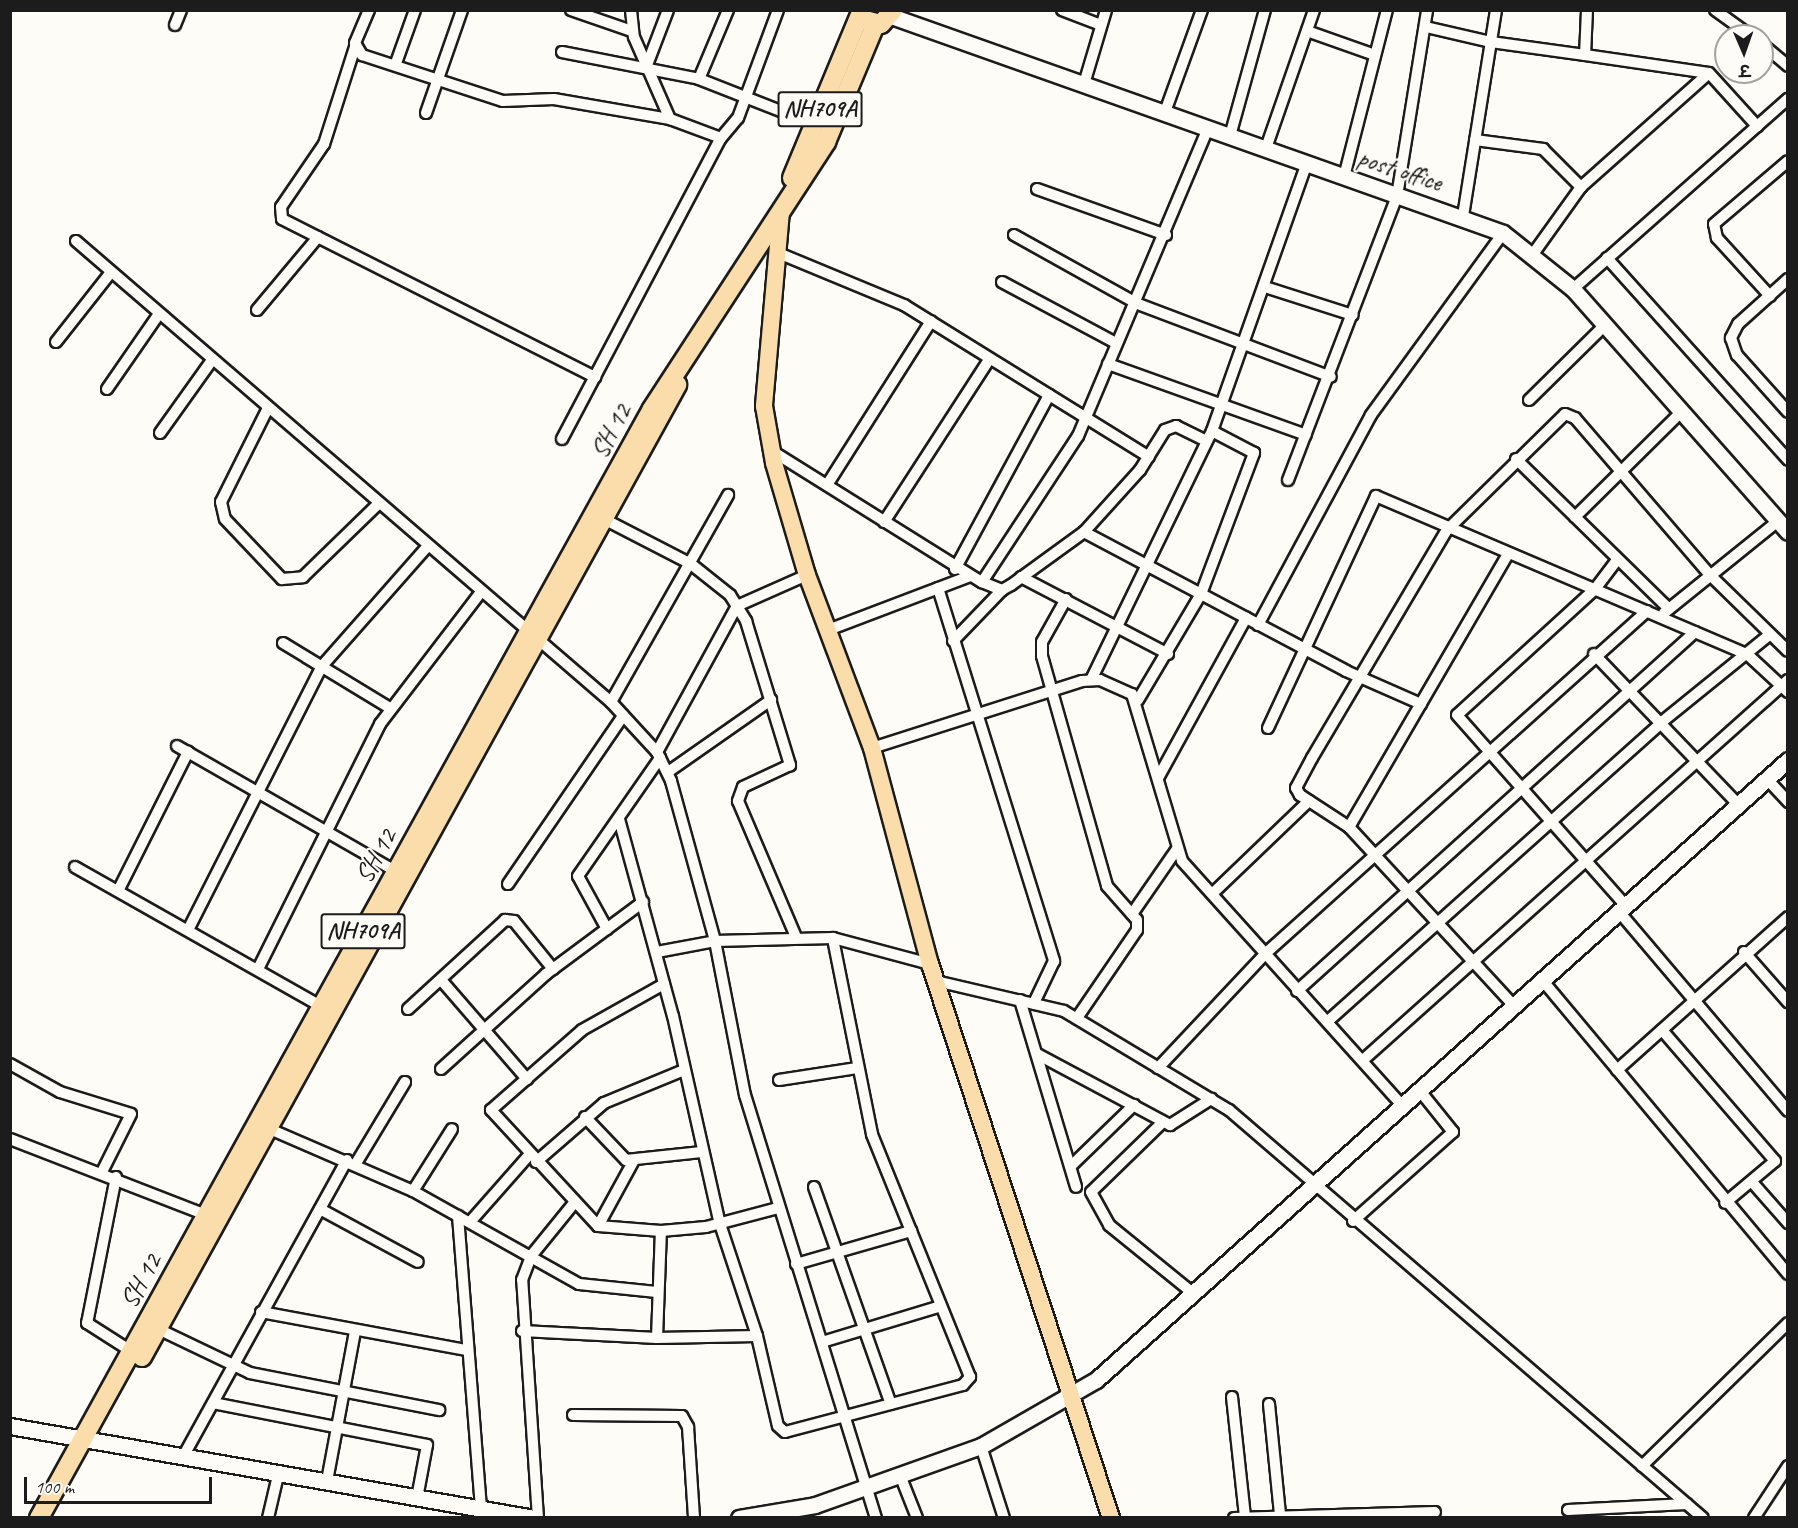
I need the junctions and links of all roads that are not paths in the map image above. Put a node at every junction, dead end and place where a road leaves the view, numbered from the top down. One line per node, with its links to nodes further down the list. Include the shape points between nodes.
1 (181, 10): 23 (street)
2 (369, 10): 29 (street)
3 (415, 10): 34 (street)
4 (462, 10): 38 (street)
5 (571, 10): 26 (street)
6 (631, 10): 26 (street)
7 (668, 10): 35 (street)
8 (728, 10): 39 (street)
9 (778, 10): 41 (street)
10 (1062, 10): 24 (street)
11 (1106, 10): 24 (street)
12 (1202, 10): 43 (street)
13 (1265, 10): 49 (street)
14 (1314, 10): 27 (street)
15 (1388, 10): 33 (street)
16 (1427, 10): 25 (street)
17 (1496, 10): 28 (street)
18 (1587, 10): 31 (street)
19 (1715, 10): 22 (street)
20 (892, 13): 21 (highway); 40 (street, post office)
21 (865, 17): 46 (highway, SH 12 / NH709A); 59 (highway, SH 12 / NH709A, via 825,142)
22 (1734, 24)
23 (175, 25)
24 (1101, 25): 40 (street)
25 (1426, 27): 28 (street); 58 (street)
26 (632, 31): 35 (street)
27 (1307, 31): 33 (street); 52 (street)
28 (1491, 42): 31 (street); 51 (street)
29 (355, 47): 34 (street, via 362,55); 64 (street, via 324,144 280,210 282,219)
30 (562, 52): 35 (street)
31 (1585, 54): 37 (street)
32 (1774, 54): 36 (street)
33 (1375, 55): 55 (street)
34 (396, 63): 38 (street)
35 (647, 64): 39 (street); 45 (street)
36 (1788, 66)
37 (1709, 73): 47 (street); 56 (street)
38 (435, 79): 44 (street); 45 (street, via 503,101 554,99)
39 (699, 79): 41 (street)
40 (1084, 84): 43 (street, post office)
41 (747, 97): 46 (street); 50 (street)
42 (1788, 99): 47 (street)
43 (1165, 112): 48 (street, post office)
44 (426, 113)
45 (670, 119): 50 (street)
46 (814, 124): 59 (highway, SH 12 / NH709A)
47 (1757, 126): 68 (street)
48 (1208, 128): 49 (street, post office); 63 (street)
49 (1230, 136): 52 (street, post office)
50 (722, 138): 87 (street)
51 (1475, 140): 56 (street, via 1536,146); 60 (street)
52 (1266, 148): 53 (street, post office)
53 (1307, 164): 55 (street, post office); 72 (street)
54 (1787, 164): 74 (street, via 1714,224 1717,238)
55 (1344, 177): 58 (street, post office)
56 (1581, 187): 67 (street)
57 (1037, 189): 63 (street)
58 (1397, 196): 60 (street, post office); 78 (street)
59 (781, 204): 66 (main road); 110 (highway, SH 12 / NH709A, via 693,348)
60 (1463, 216): 61 (street, post office)
61 (1503, 233): 67 (street, post office); 137 (street, via 1371,415)
62 (1014, 235): 75 (street)
63 (1166, 235): 75 (street)
64 (318, 237): 76 (street); 87 (street)
65 (76, 241): 69 (street)
66 (776, 252): 79 (street, via 865,285); 101 (main road, via 764,406)
67 (1533, 254): 73 (street, post office)
68 (1607, 258): 73 (street); 104 (street)
69 (111, 272): 77 (street); 81 (street)
70 (1788, 279): 74 (street)
71 (1002, 282): 82 (street)
72 (1265, 287): 78 (street); 83 (street)
73 (1573, 289): 80 (street, post office)
74 (1770, 296): 95 (street, via 1731,338 1737,355)
75 (1138, 304): 82 (street); 83 (street)
76 (257, 310)
77 (159, 314): 84 (street); 89 (street)
78 (1353, 315): 88 (street)
79 (931, 321): 85 (street); 107 (street)
80 (1606, 324): 91 (street); 94 (street, post office)
81 (56, 342)
82 (1116, 343): 86 (street)
83 (1244, 348): 88 (street); 92 (street)
84 (212, 360): 93 (street); 97 (street)
85 (989, 360): 90 (street); 112 (street)
86 (1108, 364): 92 (street); 96 (street)
87 (595, 377): 100 (street)
88 (1330, 377): 98 (street)
89 (107, 389)
90 (1049, 395): 96 (street); 121 (street)
91 (1529, 400)
92 (1222, 405): 98 (street); 99 (street)
93 (268, 408): 109 (street); 109 (street, via 221,502 225,519 282,579 303,577)
94 (1681, 412): 105 (street); 113 (street, post office)
95 (1788, 412)
96 (1087, 418): 102 (street); 126 (street)
97 (160, 433)
98 (1306, 435): 106 (street)
99 (1209, 436): 102 (street, via 1171,427); 120 (street); 131 (street, via 1254,453)
100 (562, 439)
101 (772, 451): 107 (street); 123 (main road)
102 (1149, 457): 115 (street)
103 (1516, 459): 105 (street, via 1568,414); 111 (street); 114 (street)
104 (1788, 460)
105 (1618, 472): 111 (street); 122 (street)
106 (1288, 480)
107 (826, 485): 112 (street)
108 (728, 495): 119 (street)
109 (378, 504): 116 (street)
110 (601, 517): 119 (street); 142 (highway, SH 12 / NH709A)
111 (1575, 517): 118 (street)
112 (884, 522): 121 (street)
113 (1783, 526): 122 (street)
114 (1447, 530): 117 (street); 145 (street, via 1377,496); 151 (street)
115 (1084, 532): 120 (street); 125 (street)
116 (427, 547): 130 (street); 150 (street)
117 (1508, 554): 129 (street); 159 (street)
118 (1617, 560): 129 (street); 135 (street)
119 (692, 564): 133 (street); 158 (street)
120 (1148, 565): 131 (street); 138 (street)
121 (955, 569): 124 (street)
122 (1709, 574): 135 (street); 141 (street)
123 (807, 575): 133 (street); 139 (main road)
124 (970, 576): 126 (street); 127 (street)
125 (1021, 577): 128 (street); 132 (street)
126 (982, 582): 128 (street)
127 (938, 588): 139 (street); 143 (street)
128 (1002, 590): 143 (street)
129 (1594, 590): 134 (street); 168 (street, via 1457,715)
130 (480, 593): 142 (street); 160 (street)
131 (1201, 594): 136 (street); 147 (street)
132 (1066, 599): 138 (street); 155 (street, via 1042,642)
133 (737, 606): 156 (street); 169 (street)
134 (1647, 611): 135 (street); 148 (street)
135 (1664, 613): 140 (street)
136 (1246, 618): 137 (street); 173 (street)
137 (1258, 625): 145 (street)
138 (1116, 626): 147 (street); 152 (street)
139 (828, 630): 166 (main road)
140 (1695, 632): 149 (street); 154 (street)
141 (1768, 636): 146 (street); 149 (street)
142 (534, 638): 158 (street); 188 (highway, SH 12 / NH709A); 244 (highway, SH 12 / NH709A)
143 (953, 641): 161 (street)
144 (283, 643): 150 (street)
145 (1307, 651): 151 (street); 164 (street)
146 (1788, 651)
147 (1168, 654): 157 (street)
148 (1594, 654): 154 (street); 168 (street)
149 (1747, 654): 153 (street); 163 (street)
150 (322, 666): 160 (street); 176 (street)
151 (1361, 678): 159 (street); 177 (street, via 1296,788)
152 (1091, 680): 155 (street); 157 (street, via 1124,689)
153 (1785, 686): 170 (street)
154 (1629, 688): 163 (street); 175 (street)
155 (1051, 691): 161 (street); 195 (street, via 1107,886)
156 (771, 700): 172 (street); 200 (street, via 790,765 743,787 738,795)
157 (1138, 700): 173 (street)
158 (611, 702): 162 (street)
159 (1422, 704): 182 (street)
160 (390, 708): 183 (street)
161 (979, 711): 166 (street); 218 (street, via 1054,961)
162 (623, 716): 169 (street); 189 (street)
163 (1663, 721): 170 (street); 181 (street)
164 (1268, 728)
165 (177, 746): 167 (street)
166 (872, 747): 207 (main road)
167 (188, 752): 176 (street); 191 (street)
168 (1486, 754): 175 (street); 185 (street)
169 (658, 755): 172 (street); 180 (street)
170 (1699, 760): 179 (street); 186 (street)
171 (1788, 760): 174 (street)
172 (668, 772): 202 (street)
173 (1158, 778): 184 (street)
174 (1766, 778): 178 (street); 179 (street)
175 (1521, 788): 181 (street); 190 (street)
176 (258, 790): 183 (street); 199 (street)
177 (1309, 801): 182 (street); 192 (street)
178 (1788, 802)
179 (1738, 804): 194 (street)
180 (619, 819): 193 (street); 198 (street, via 578,876)
181 (1553, 823): 186 (street); 197 (street)
182 (1349, 827): 185 (street)
183 (327, 828): 188 (street); 208 (street)
184 (1177, 849): 192 (street); 195 (street)
185 (1375, 854): 190 (street); 205 (street)
186 (1586, 860): 194 (street); 206 (street)
187 (75, 867): 191 (street)
188 (397, 872): 220 (highway, SH 12 / NH709A)
189 (508, 884)
190 (1411, 889): 197 (street); 214 (street)
191 (118, 891): 199 (street)
192 (1213, 893): 205 (street)
193 (643, 902): 198 (street); 203 (street)
194 (1624, 910): 212 (street); 216 (street)
195 (1132, 914): 222 (street, via 1136,937)
196 (1788, 918): 204 (street)
197 (1443, 923): 206 (street); 223 (street)
198 (607, 929): 209 (street)
199 (188, 930): 208 (street)
200 (796, 937): 201 (street); 202 (street)
201 (833, 938): 207 (street); 229 (street)
202 (715, 941): 203 (street); 261 (street, via 745,1095)
203 (657, 952): 213 (street)
204 (1744, 952): 216 (street); 217 (street)
205 (1266, 953): 214 (street); 230 (street)
206 (1476, 960): 219 (street); 227 (street)
207 (930, 964): 211 (main road)
208 (258, 969): 220 (street)
209 (553, 969): 210 (street, via 510,919); 225 (street)
210 (442, 981): 221 (street); 225 (street)
211 (936, 981): 215 (street); 293 (main road)
212 (1543, 981): 219 (street); 233 (street)
213 (664, 984): 232 (street); 234 (street, via 582,1030)
214 (1297, 991): 223 (street)
215 (1020, 999): 218 (street); 226 (street)
216 (1692, 1001): 224 (street); 241 (street)
217 (1788, 1002)
218 (1034, 1003): 222 (street)
219 (1513, 1005): 237 (street)
220 (322, 1007): 244 (highway, SH 12 / NH709A)
221 (408, 1010)
222 (1077, 1018): 230 (street)
223 (1328, 1021): 227 (street)
224 (1662, 1030): 233 (street); 254 (street, via 1773,1157 1775,1165)
225 (481, 1032): 231 (street); 234 (street)
226 (1037, 1054): 239 (street); 251 (street)
227 (1363, 1060): 240 (street)
228 (10, 1064): 252 (street, via 52,1088 131,1114)
229 (858, 1068): 235 (street); 271 (street, via 872,1134)
230 (1158, 1068): 238 (street)
231 (441, 1069)
232 (684, 1070): 242 (street, via 616,1096); 247 (street)
233 (1617, 1070): 260 (street)
234 (527, 1079): 248 (street, via 491,1110)
235 (780, 1080)
236 (405, 1082): 249 (street)
237 (1420, 1091): 240 (street); 265 (street, via 1453,1132)
238 (1211, 1099): 243 (street, via 1178,1125); 255 (street)
239 (1134, 1105): 243 (street); 251 (street)
240 (1402, 1105): 255 (street)
241 (1788, 1111)
242 (585, 1117): 248 (street); 250 (street)
243 (1163, 1122): 278 (street, via 1091,1192 1109,1225)
244 (263, 1126): 249 (street); 263 (highway, SH 12 / NH709A); 282 (highway, SH 12 / NH709A)
245 (452, 1129): 258 (street)
246 (10, 1139): 252 (street)
247 (702, 1152): 250 (street); 268 (street)
248 (532, 1159): 259 (street); 266 (street)
249 (351, 1162): 258 (street); 262 (street)
250 (633, 1162): 269 (street)
251 (1071, 1166): 257 (street)
252 (102, 1172): 253 (street)
253 (116, 1177): 263 (street); 290 (street, via 87,1323)
254 (1752, 1182): 260 (street); 267 (street)
255 (1314, 1183): 265 (street); 278 (street)
256 (814, 1187): 272 (street)
257 (1076, 1187)
258 (413, 1191): 264 (street)
259 (574, 1203): 269 (street); 273 (street)
260 (1725, 1203): 276 (street)
261 (778, 1208): 268 (street); 275 (street)
262 (320, 1209): 274 (street); 280 (street)
263 (206, 1215): 282 (highway, SH 12 / NH709A)
264 (458, 1216): 266 (street); 289 (street)
265 (1353, 1221): 306 (street)
266 (470, 1222): 273 (street)
267 (1788, 1223)
268 (720, 1224): 270 (street); 286 (street)
269 (598, 1226): 270 (street)
270 (661, 1231): 277 (street)
271 (910, 1231): 272 (street); 279 (street)
272 (838, 1252): 275 (street); 283 (street)
273 (531, 1256): 277 (street, via 579,1284); 285 (street, via 522,1280)
274 (418, 1262)
275 (796, 1264): 288 (street)
276 (1788, 1274)
277 (657, 1292): 287 (street)
278 (1194, 1294): 293 (street, via 1116,1365)
279 (941, 1306): 283 (street); 296 (street, via 969,1382)
280 (261, 1312): 284 (street); 291 (street)
281 (1788, 1323): 306 (street)
282 (152, 1326): 290 (highway, SH 12 / NH709A); 291 (street); 303 (highway, SH 12 / NH709A)
283 (864, 1329): 288 (street); 296 (street)
284 (355, 1332): 289 (street); 292 (street)
285 (522, 1332): 287 (street); 325 (street)
286 (757, 1336): 287 (street); 300 (street, via 781,1430)
287 (657, 1338)
288 (822, 1342): 300 (street)
289 (466, 1350): 313 (street)
290 (131, 1351): 303 (highway, SH 12 / NH709A)
291 (233, 1368): 292 (street); 295 (street)
292 (344, 1391): 298 (street); 301 (street)
293 (1072, 1395): 304 (street); 331 (main road)
294 (1232, 1397): 321 (street)
295 (213, 1403): 301 (street); 305 (street)
296 (891, 1404): 300 (street)
297 (1269, 1404): 318 (street)
298 (439, 1410)
299 (573, 1415): 326 (street, via 682,1416 688,1427)
300 (846, 1415): 311 (street)
301 (338, 1424): 310 (street); 312 (street, via 427,1445)
302 (10, 1426): 303 (street)
303 (89, 1440): 305 (street); 322 (highway, SH 12 / NH709A); 323 (highway, SH 12 / NH709A)
304 (981, 1446): 309 (street); 330 (street)
305 (184, 1455): 308 (street)
306 (1642, 1466): 315 (street)
307 (1788, 1466): 333 (street)
308 (279, 1471): 310 (street); 324 (street)
309 (900, 1474): 311 (street); 329 (street)
310 (327, 1482): 312 (street)
311 (867, 1488): 327 (street, via 815,1505); 328 (street)
312 (417, 1498): 313 (street)
313 (482, 1510): 319 (street)
314 (1568, 1510): 315 (street)
315 (1689, 1510): 332 (street)
316 (1435, 1512): 317 (street)
317 (1414, 1514): 320 (street)
318 (1280, 1515): 320 (street); 321 (street)
319 (518, 1516): 325 (street)
320 (1338, 1516)
321 (1239, 1517)
322 (39, 1518)
323 (53, 1518)
324 (268, 1518)
325 (536, 1518)
326 (694, 1518)
327 (739, 1518)
328 (876, 1518)
329 (917, 1518)
330 (1004, 1518)
331 (1111, 1518)
332 (1703, 1518)
333 (1754, 1518)

